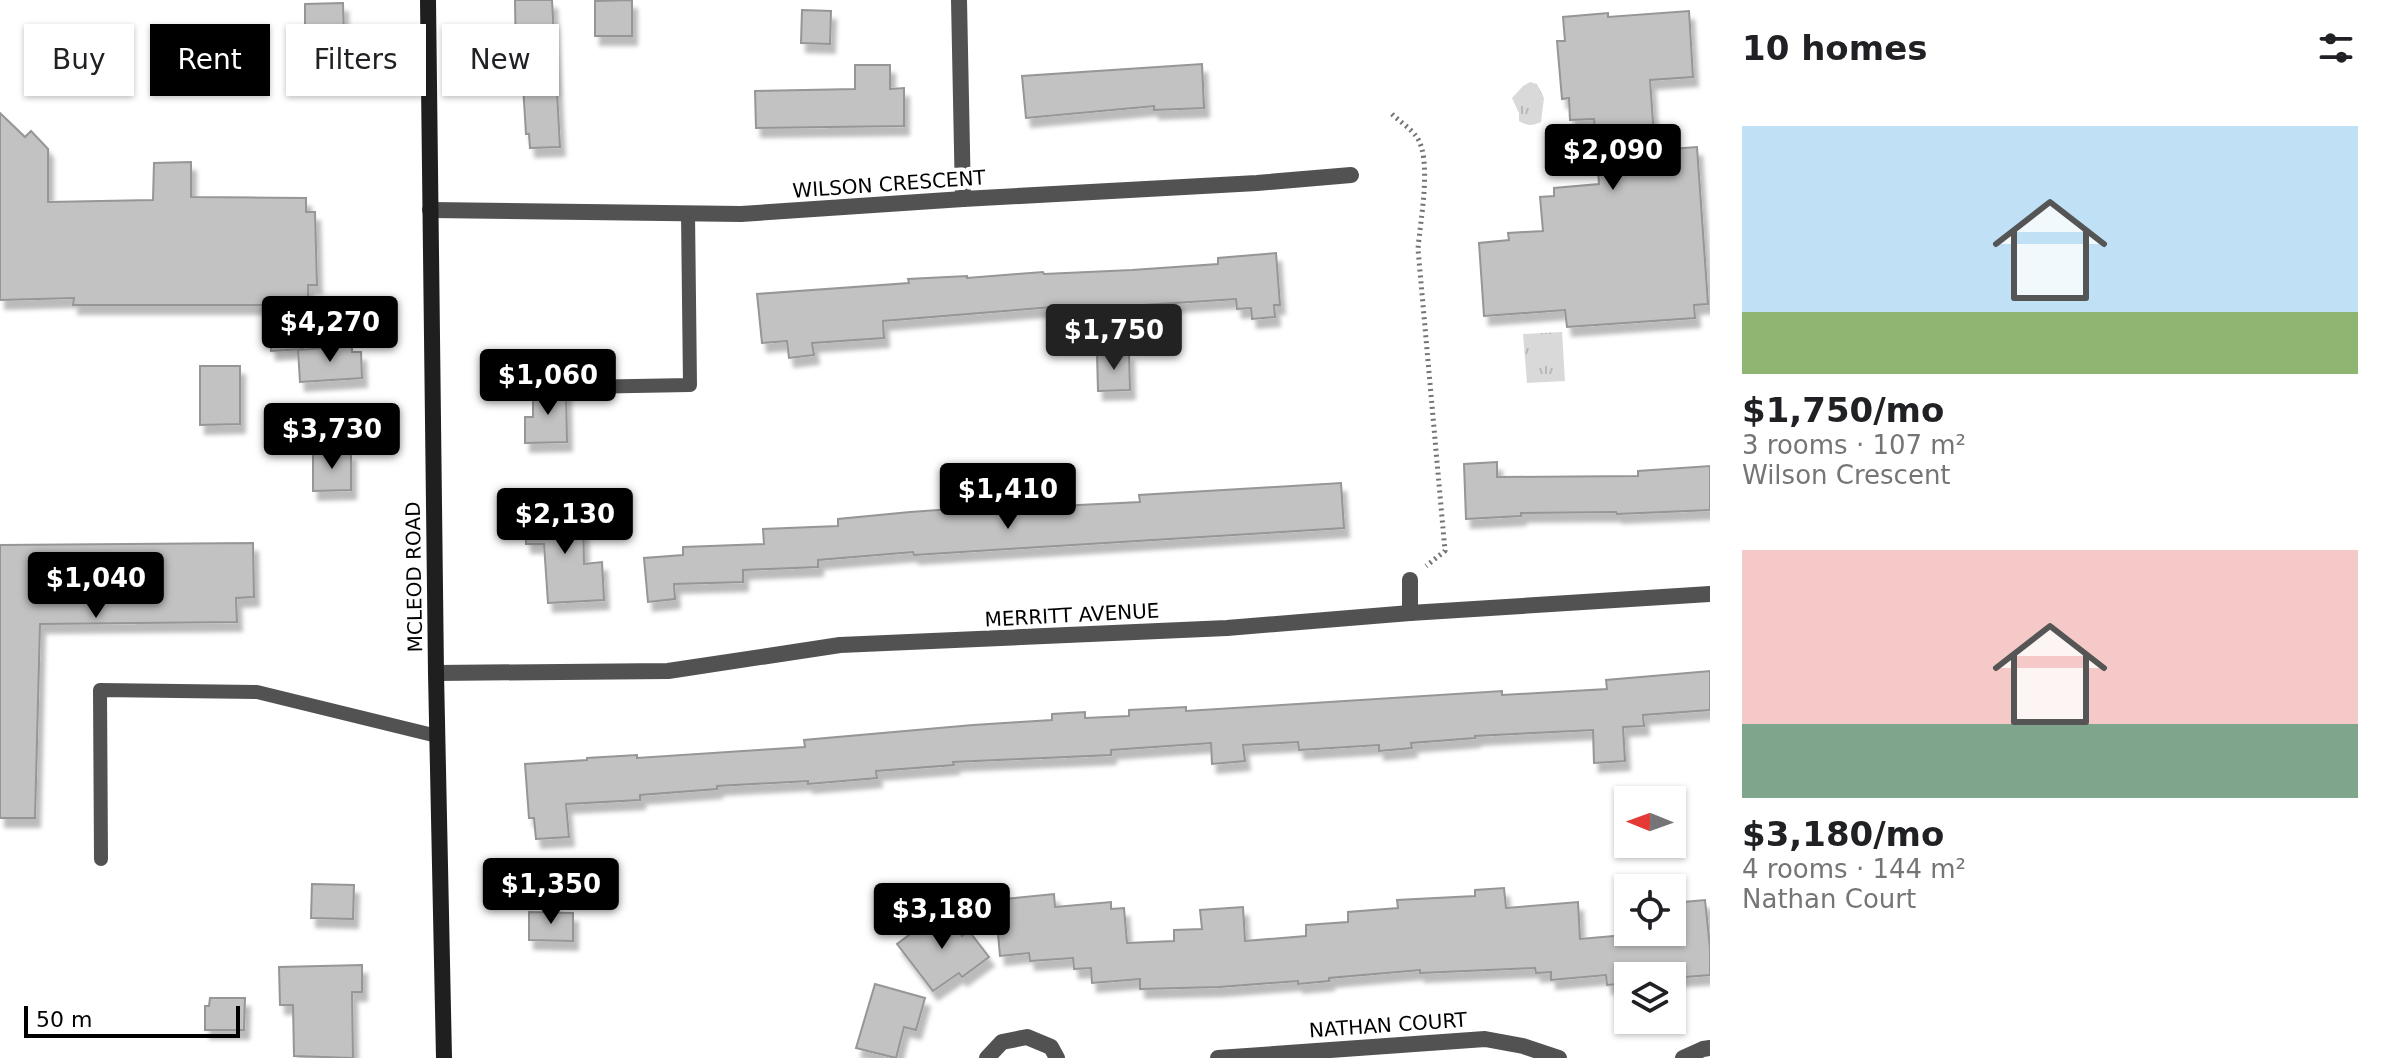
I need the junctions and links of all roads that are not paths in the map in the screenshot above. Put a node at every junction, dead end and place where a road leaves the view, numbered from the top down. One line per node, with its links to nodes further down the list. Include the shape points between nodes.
1 (428, 0): 5 (main road, MCLEOD ROAD)
2 (959, 0): 4 (street)
3 (1351, 175): 4 (street, WILSON CRESCENT)
4 (963, 199): 6 (street, WILSON CRESCENT)
5 (430, 210): 6 (street, WILSON CRESCENT); 11 (main road, MCLEOD ROAD)
6 (688, 213): 7 (lane, via 690,385)
7 (579, 387)
8 (1410, 580): 10 (street)
9 (1710, 594): 10 (street, MERRITT AVENUE)
10 (1410, 613): 11 (street, MERRITT AVENUE, via 1227,628 840,645 668,671)
11 (436, 673): 12 (main road, MCLEOD ROAD)
12 (437, 736): 13 (lane, via 257,692 100,690); 15 (main road, MCLEOD ROAD)
13 (101, 859)
14 (1710, 1048): 20 (street)
15 (444, 1058)
16 (987, 1058): 17 (street, via 1002,1042 1027,1037 1051,1047)
17 (1057, 1058)
18 (1218, 1058): 19 (street, NATHAN COURT, via 1485,1039)
19 (1559, 1058)
20 (1683, 1058)

